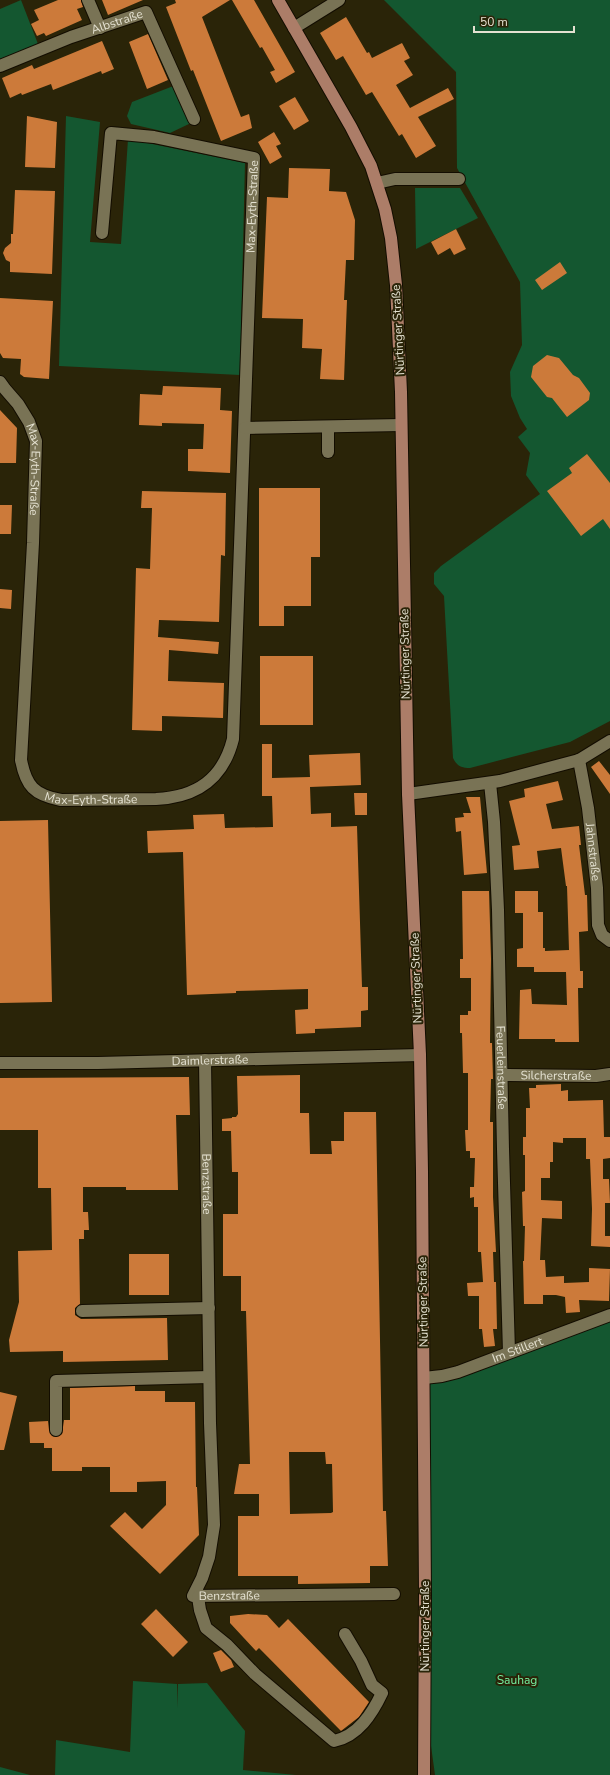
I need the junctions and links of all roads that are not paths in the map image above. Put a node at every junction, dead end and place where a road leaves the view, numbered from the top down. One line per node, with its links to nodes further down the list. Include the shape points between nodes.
1 (88, 0): 4 (street)
2 (278, 0): 5 (main road, Nürtinger Straße)
3 (339, 0): 5 (street)
4 (100, 28): 6 (street, Albstraße); 7 (street, Albstraße, via 146,12)
5 (294, 28): 9 (main road, Nürtinger Straße, via 351,127)
6 (0, 66)
7 (194, 119)
8 (459, 179): 9 (street, via 394,179)
9 (377, 182): 12 (main road, Nürtinger Straße, via 386,209 391,238 398,330)
10 (102, 233): 14 (street, Max-Eyth-Straße, via 111,133 154,137 254,158)
11 (0, 382): 14 (street, Max-Eyth-Straße, via 18,404 36,440 33,550 21,760 29,784 36,792 54,799 171,798 186,795 198,788 222,768 233,739)
12 (401, 425): 13 (street); 19 (main road, Nürtinger Straße)
13 (328, 427): 14 (street); 15 (street)
14 (245, 428)
15 (328, 452)
16 (610, 741): 17 (street)
17 (579, 760): 18 (street); 20 (street, Jahnstraße, via 591,829 598,925 602,935)
18 (490, 783): 19 (street); 27 (street, Feuerleinstraße, via 496,866)
19 (408, 794): 22 (main road, Nürtinger Straße)
20 (610, 941)
21 (39, 1051): 25 (street)
22 (420, 1055): 23 (street, Daimlerstraße); 33 (main road, Nürtinger Straße)
23 (205, 1060): 25 (street, Daimlerstraße); 28 (street, Benzstraße)
24 (0, 1063): 25 (street, Daimlerstraße, via 16,1057)
25 (39, 1063)
26 (610, 1074): 27 (street, Silcherstraße)
27 (502, 1075): 31 (street, Feuerleinstraße)
28 (209, 1308): 29 (street); 32 (street, Benzstraße)
29 (82, 1311)
30 (610, 1315): 31 (street, Im Stillert)
31 (509, 1352): 33 (street, Im Stillert, via 458,1372)
32 (209, 1376): 34 (street, via 56,1381); 36 (street, Benzstraße, via 214,1525 202,1578 193,1596)
33 (424, 1378): 38 (main road, Nürtinger Straße)
34 (56, 1430)
35 (394, 1594): 36 (street, Benzstraße)
36 (198, 1597): 37 (street, via 206,1628 255,1674 334,1741 345,1739 362,1725 373,1712 382,1693 372,1685)
37 (345, 1634)
38 (424, 1775)

